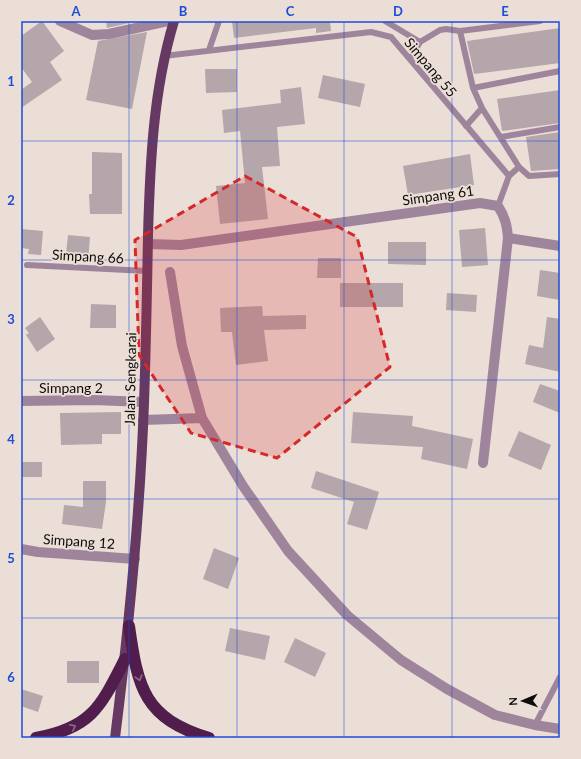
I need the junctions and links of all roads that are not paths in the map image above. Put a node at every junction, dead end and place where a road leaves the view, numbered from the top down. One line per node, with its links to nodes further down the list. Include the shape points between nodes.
1 (60, 21): 2 (street, via 92,35 109,34)
2 (168, 21)
3 (174, 21): 10 (main road, Jalan Sengkarai)
4 (219, 21): 9 (lane)
5 (385, 21): 8 (lane)
6 (540, 21): 7 (lane)
7 (460, 31): 8 (lane, via 440,30); 13 (lane)
8 (420, 42): 11 (lane)
9 (209, 50): 10 (lane, Simpang 55); 11 (lane, Simpang 55, via 371,32 391,37)
10 (164, 56): 23 (main road, Jalan Sengkarai, via 156,97 149,183)
11 (410, 59): 15 (lane, Simpang 55)
12 (560, 71): 13 (lane)
13 (473, 88): 14 (lane)
14 (482, 108): 15 (lane); 17 (lane)
15 (466, 126): 20 (lane, Simpang 55)
16 (560, 127): 17 (lane)
17 (501, 136): 18 (lane)
18 (518, 167): 19 (lane, via 529,176); 20 (lane)
19 (560, 174)
20 (509, 176): 21 (lane)
21 (498, 206): 22 (street, via 508,226); 23 (street, Simpang 61, via 480,203 181,245)
22 (508, 238): 24 (street); 32 (street)
23 (148, 244): 26 (main road, Jalan Sengkarai)
24 (560, 246)
25 (27, 265): 26 (lane, Simpang 66)
26 (147, 271): 29 (main road, Jalan Sengkarai)
27 (170, 272): 30 (street, via 182,346)
28 (21, 401): 29 (street, Simpang 2)
29 (144, 402): 31 (main road, Jalan Sengkarai)
30 (202, 418): 31 (street); 38 (street, via 243,486 288,551 347,616 401,660 447,689 495,715)
31 (143, 420): 34 (main road, Jalan Sengkarai)
32 (483, 463)
33 (21, 549): 34 (street, Simpang 12)
34 (135, 559): 35 (main road, Jalan Sengkarai)
35 (129, 626): 36 (main road, Jalan Sengkarai); 42 (highway, one-way to 42, via 140,682 148,700 169,721)
36 (124, 659): 40 (highway, one-way to 36, via 65,732 84,722 106,697); 41 (main road, Jalan Sengkarai)
37 (560, 677): 38 (lane)
38 (535, 725): 39 (street)
39 (560, 729)
40 (36, 738)
41 (115, 738)
42 (209, 738)

